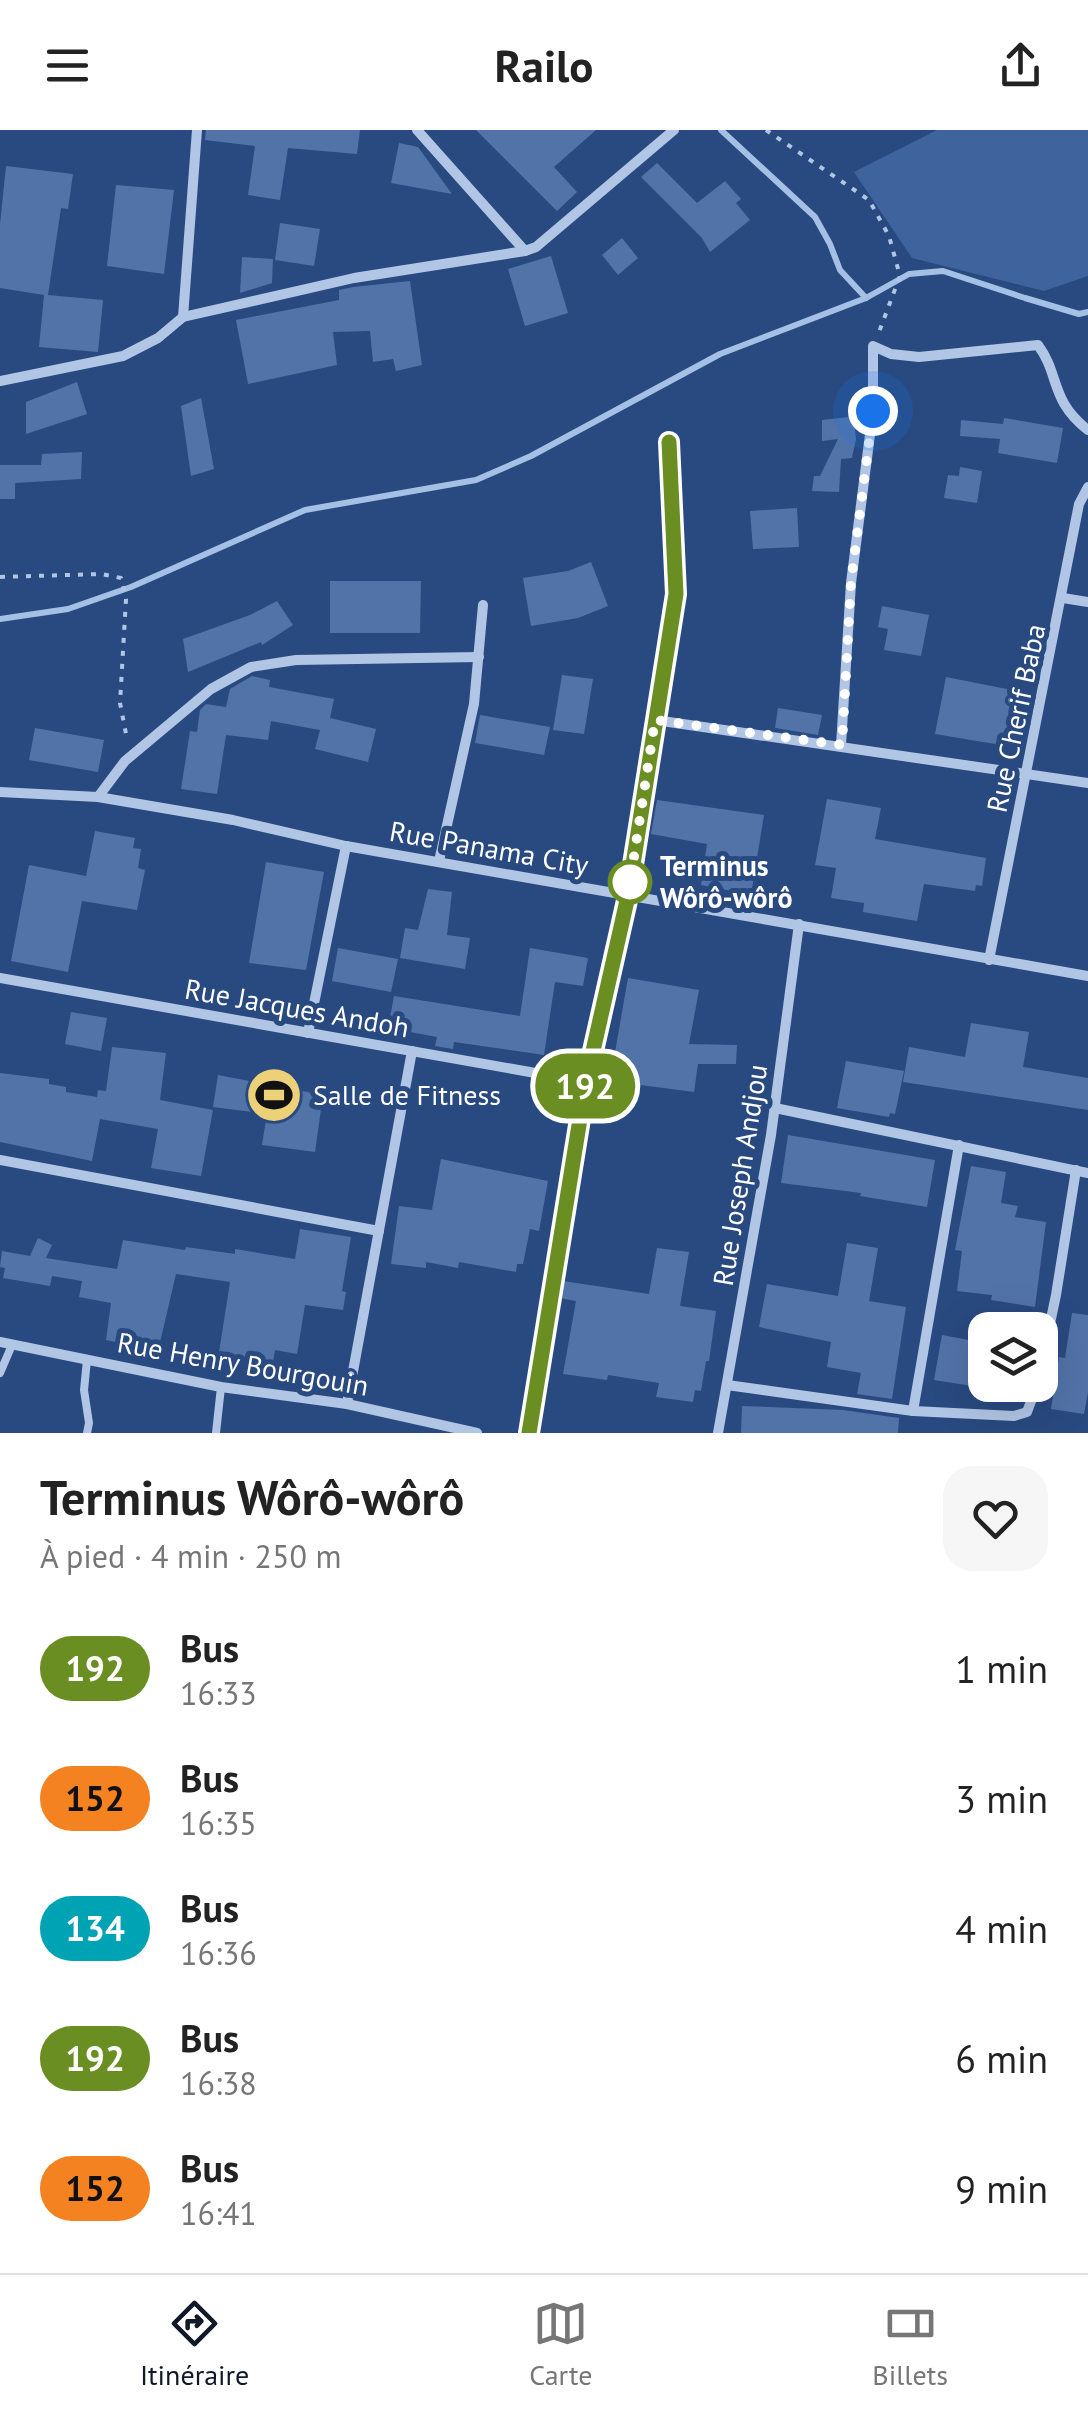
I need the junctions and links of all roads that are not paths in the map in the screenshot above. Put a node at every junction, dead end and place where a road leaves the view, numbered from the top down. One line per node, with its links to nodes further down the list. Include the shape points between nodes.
1 (197, 130): 5 (street)
2 (417, 130): 4 (street)
3 (674, 130): 4 (street)
4 (526, 251): 5 (street, via 354,278)
5 (183, 317): 6 (street, via 123,356)
6 (0, 381)
7 (1088, 430): 15 (street, via 1067,409 1033,343 920,357 874,346)
8 (669, 442): 14 (street, via 676,594)
9 (1088, 487): 10 (street, Rue Cherif Baba)
10 (1063, 598): 11 (street); 16 (street, Rue Cherif Baba)
11 (1088, 602)
12 (483, 605): 13 (street)
13 (479, 657): 19 (street, via 296,660 251,667 211,689 125,761); 21 (street)
14 (655, 720): 15 (street); 22 (street)
15 (842, 745): 16 (street)
16 (1028, 772): 17 (street); 24 (street, Rue Cherif Baba)
17 (1088, 783)
18 (0, 792): 19 (street, Rue Panama City)
19 (98, 797): 20 (street, Rue Panama City)
20 (346, 846): 21 (street, Rue Panama City); 27 (street)
21 (439, 861): 22 (street, Rue Panama City)
22 (628, 896): 23 (street, Rue Panama City); 29 (street)
23 (800, 924): 24 (street, Rue Panama City); 30 (street, Rue Joseph Andjou)
24 (989, 960): 25 (street, Rue Panama City)
25 (1088, 976)
26 (0, 978): 27 (street, Rue Jacques Andoh)
27 (308, 1033): 28 (street, Rue Jacques Andoh)
28 (412, 1051): 29 (street, Rue Jacques Andoh); 34 (street)
29 (586, 1082): 47 (street)
30 (775, 1108): 31 (street); 39 (street, Rue Joseph Andjou)
31 (959, 1146): 33 (street); 43 (street)
32 (0, 1160): 34 (street)
33 (1082, 1172): 35 (street)
34 (379, 1231): 42 (street)
35 (1052, 1312)
36 (6, 1343): 37 (street, Rue Henry Bourgouin); 38 (lane)
37 (87, 1360): 40 (street, Rue Henry Bourgouin); 44 (lane)
38 (0, 1372)
39 (726, 1385): 43 (street); 48 (street, Rue Joseph Andjou)
40 (221, 1387): 42 (street, Rue Henry Bourgouin); 45 (lane)
41 (1031, 1402): 43 (street, via 1028,1412 1014,1416)
42 (347, 1404): 46 (street, Rue Henry Bourgouin)
43 (913, 1411)
44 (87, 1433)
45 (216, 1433)
46 (477, 1433)
47 (529, 1433)
48 (718, 1433)

